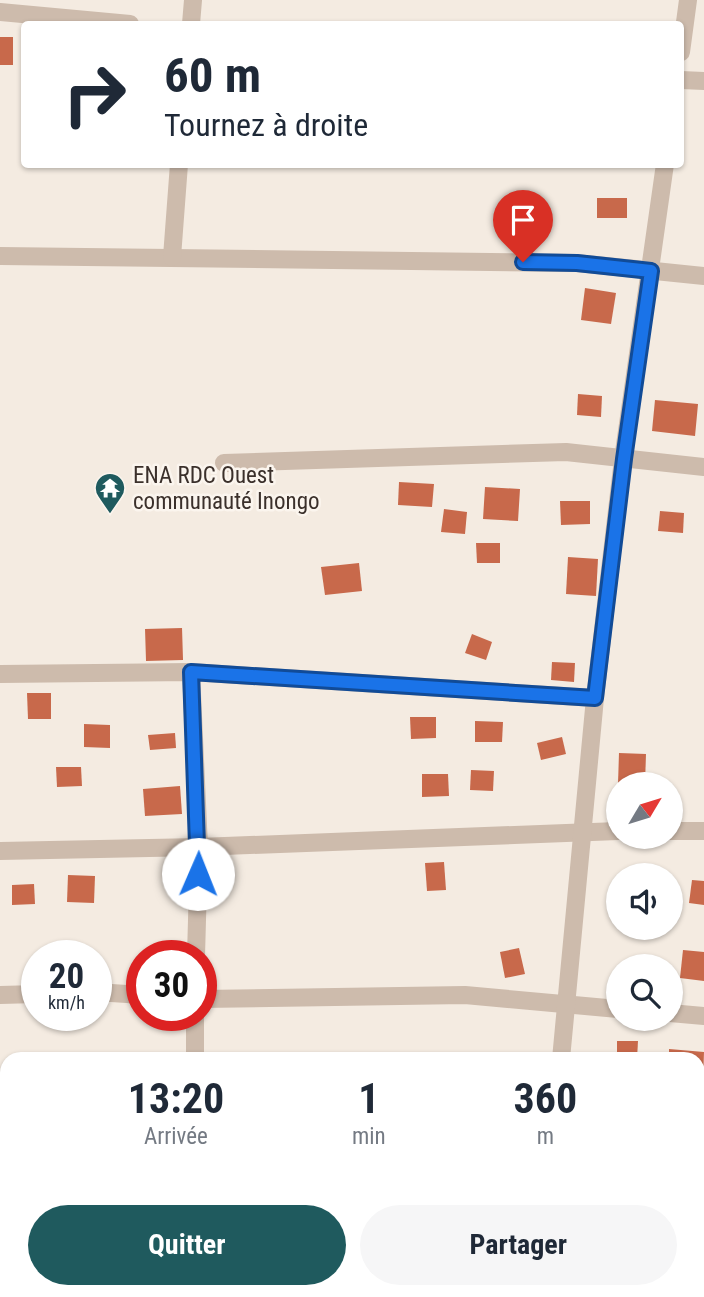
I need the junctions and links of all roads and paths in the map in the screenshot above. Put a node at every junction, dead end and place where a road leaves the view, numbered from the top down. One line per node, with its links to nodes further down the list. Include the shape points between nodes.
1 (192, 0): 5 (street)
2 (688, 0): 6 (street)
3 (0, 12): 4 (street)
4 (98, 21)
5 (191, 21)
6 (684, 30)
7 (684, 80): 8 (street)
8 (704, 81)
9 (179, 168): 12 (street)
10 (665, 168): 13 (street)
11 (0, 256): 12 (street)
12 (172, 257): 13 (street, via 577,263)
13 (651, 271): 14 (street); 15 (street)
14 (704, 276)
15 (624, 459): 16 (street, via 566,452); 17 (street); 20 (street)
16 (224, 463)
17 (704, 467)
18 (191, 672): 19 (street); 20 (street); 25 (street)
19 (0, 674)
20 (595, 698): 21 (street)
21 (580, 831): 22 (street); 25 (street); 31 (street)
22 (606, 831)
23 (683, 831): 24 (street)
24 (704, 831)
25 (199, 847): 26 (street); 27 (street)
26 (0, 851)
27 (196, 940)
28 (21, 994): 29 (street)
29 (0, 995)
30 (217, 999): 31 (street, via 466,995)
31 (566, 1004): 32 (street); 37 (street)
32 (606, 1008)
33 (683, 1014): 34 (street)
34 (704, 1016)
35 (195, 1031): 36 (street)
36 (195, 1052)
37 (562, 1052)

